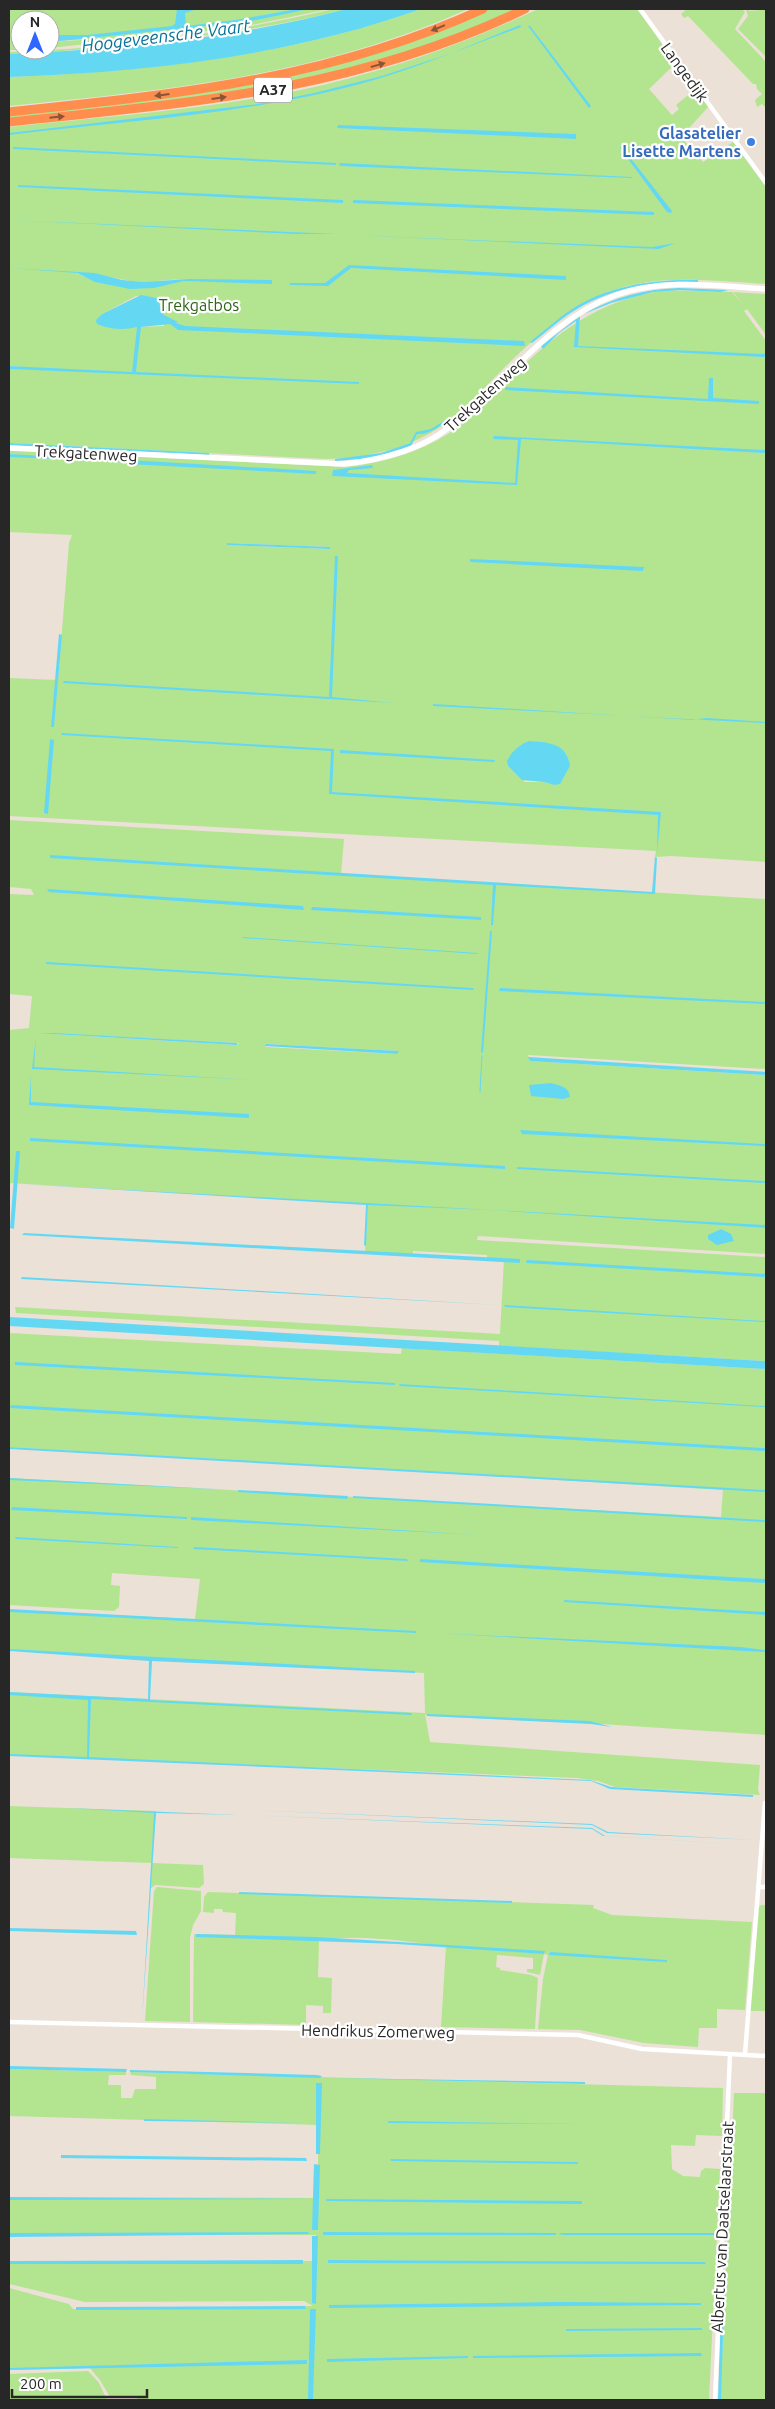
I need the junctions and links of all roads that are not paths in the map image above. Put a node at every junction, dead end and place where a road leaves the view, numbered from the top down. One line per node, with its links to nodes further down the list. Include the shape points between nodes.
1 (483, 9): 4 (highway, A37, one-way to 4, via 364,54 271,78 167,95)
2 (525, 9): 5 (highway, A37, one-way to 2, via 192,102 314,82 429,49)
3 (640, 9): 6 (street, Langedijk)
4 (9, 112)
5 (9, 122)
6 (766, 184)
7 (766, 289): 8 (street, Trekgatenweg, via 655,286 598,302 554,332 447,429 415,446 379,459 315,464)
8 (9, 448)
9 (765, 1803): 10 (street)
10 (758, 1887): 11 (street); 14 (street)
11 (766, 1887)
12 (9, 2022): 13 (street, Hendrikus Zomerweg, via 578,2036 642,2049)
13 (730, 2054): 14 (street, Hendrikus Zomerweg); 16 (street, Albertus van Daatselaarstraat)
14 (745, 2054): 15 (street, Hendrikus Zomerweg)
15 (766, 2056)
16 (715, 2400)

